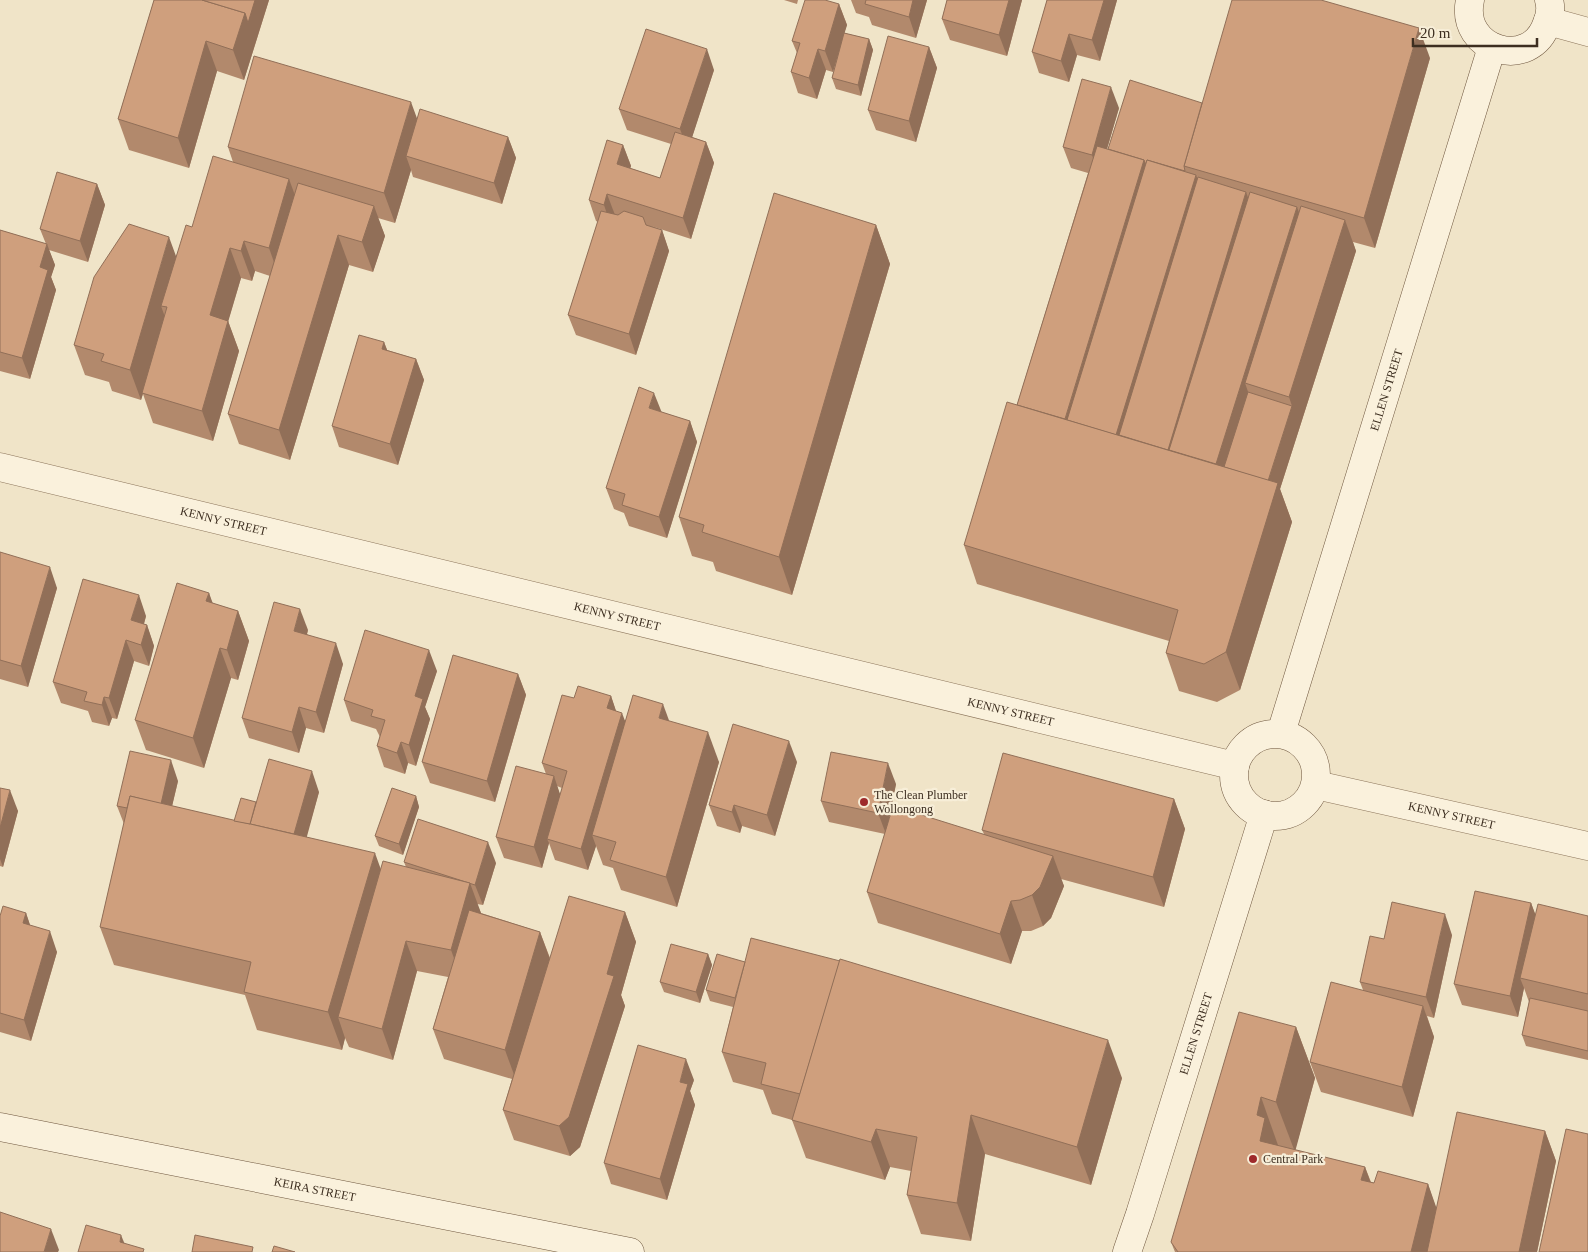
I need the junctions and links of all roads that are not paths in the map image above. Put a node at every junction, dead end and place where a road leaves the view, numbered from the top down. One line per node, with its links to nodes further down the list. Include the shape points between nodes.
1 (1470, 0): 4 (street, via 1470,21 1479,37)
2 (1548, 10): 3 (street); 4 (street, via 1545,30 1536,41 1511,51)
3 (1588, 32)
4 (1492, 47): 6 (street, ELLEN STREET)
5 (0, 467): 7 (street, KENNY STREET)
6 (1281, 733): 7 (street, via 1253,739 1242,749); 8 (street, via 1295,737 1306,746 1314,758)
7 (1235, 766): 9 (street, via 1233,775 1242,800)
8 (1316, 785): 9 (street, via 1310,797 1290,814); 10 (street, KENNY STREET)
9 (1264, 814): 13 (street, ELLEN STREET)
10 (1588, 846)
11 (0, 1127): 12 (street, KEIRA STREET)
12 (630, 1252)
13 (1127, 1252)

